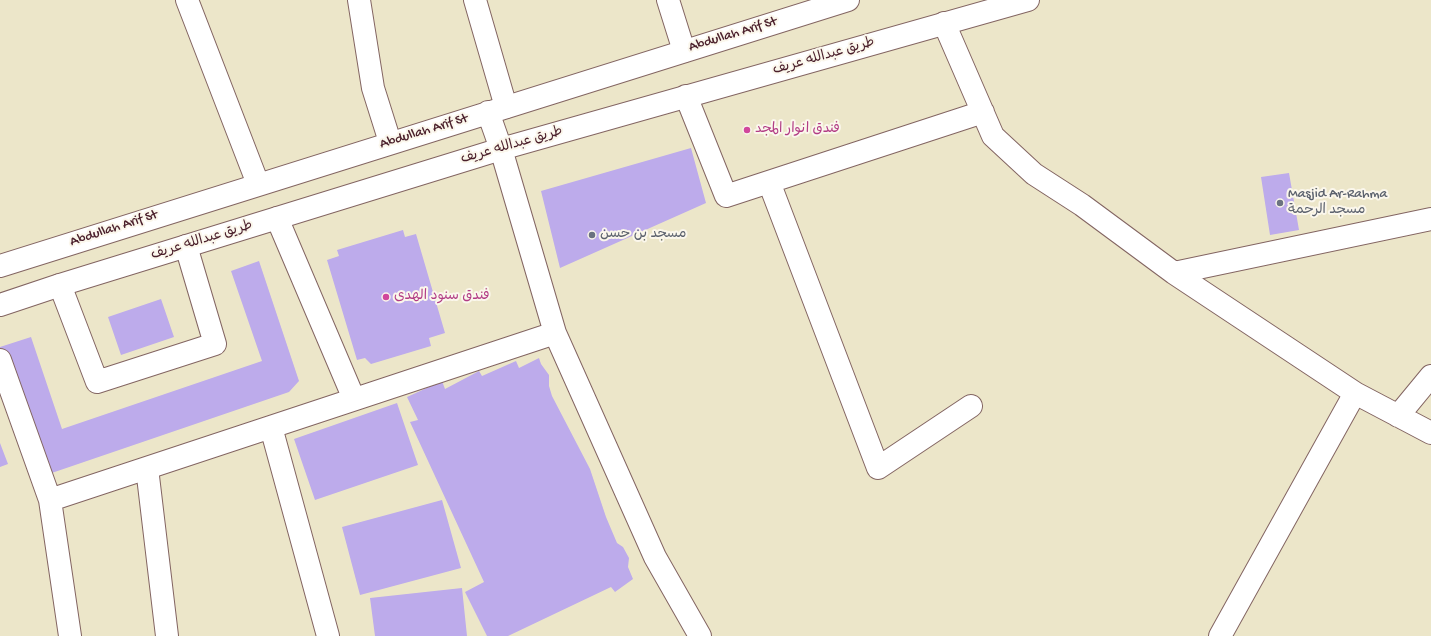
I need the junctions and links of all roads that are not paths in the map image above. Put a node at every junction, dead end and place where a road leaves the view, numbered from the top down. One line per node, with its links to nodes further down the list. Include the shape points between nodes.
1 (187, 0): 15 (street)
2 (360, 0): 12 (street, via 373,88)
3 (475, 0): 10 (street)
4 (668, 0): 8 (street)
5 (848, 0): 8 (street, Abdullah Arif St)
6 (1028, 0): 7 (street, طريق عبدالله عريف)
7 (944, 23): 9 (street, طريق عبدالله عريف); 11 (street)
8 (684, 51): 10 (street, Abdullah Arif St)
9 (686, 96): 13 (street, طريق عبدالله عريف); 14 (street, via 726,196)
10 (497, 109): 12 (street, Abdullah Arif St); 13 (street)
11 (983, 112): 14 (street); 20 (street, via 993,136 1034,174 1082,205)
12 (390, 142): 15 (street, Abdullah Arif St)
13 (501, 149): 16 (street, طريق عبدالله عريف); 23 (street)
14 (769, 182): 28 (street, via 878,468)
15 (258, 184): 19 (street, Abdullah Arif St)
16 (276, 218): 18 (street, طريق عبدالله عريف); 27 (street)
17 (1431, 219): 20 (street)
18 (186, 246): 21 (street, طريق عبدالله عريف); 21 (street, via 216,344 97,382)
19 (0, 266)
20 (1174, 273): 26 (street)
21 (60, 285): 22 (street, طريق عبدالله عريف)
22 (0, 305)
23 (555, 333): 27 (street); 37 (street, via 655,557)
24 (0, 360): 33 (street)
25 (1431, 376): 29 (street)
26 (1355, 393): 29 (street); 38 (street)
27 (354, 399): 30 (street)
28 (971, 406)
29 (1398, 416): 31 (street)
30 (270, 427): 32 (street); 36 (street)
31 (1431, 433)
32 (147, 468): 33 (street); 35 (street)
33 (50, 500): 34 (street)
34 (70, 636)
35 (167, 636)
36 (328, 636)
37 (700, 636)
38 (1220, 636)

